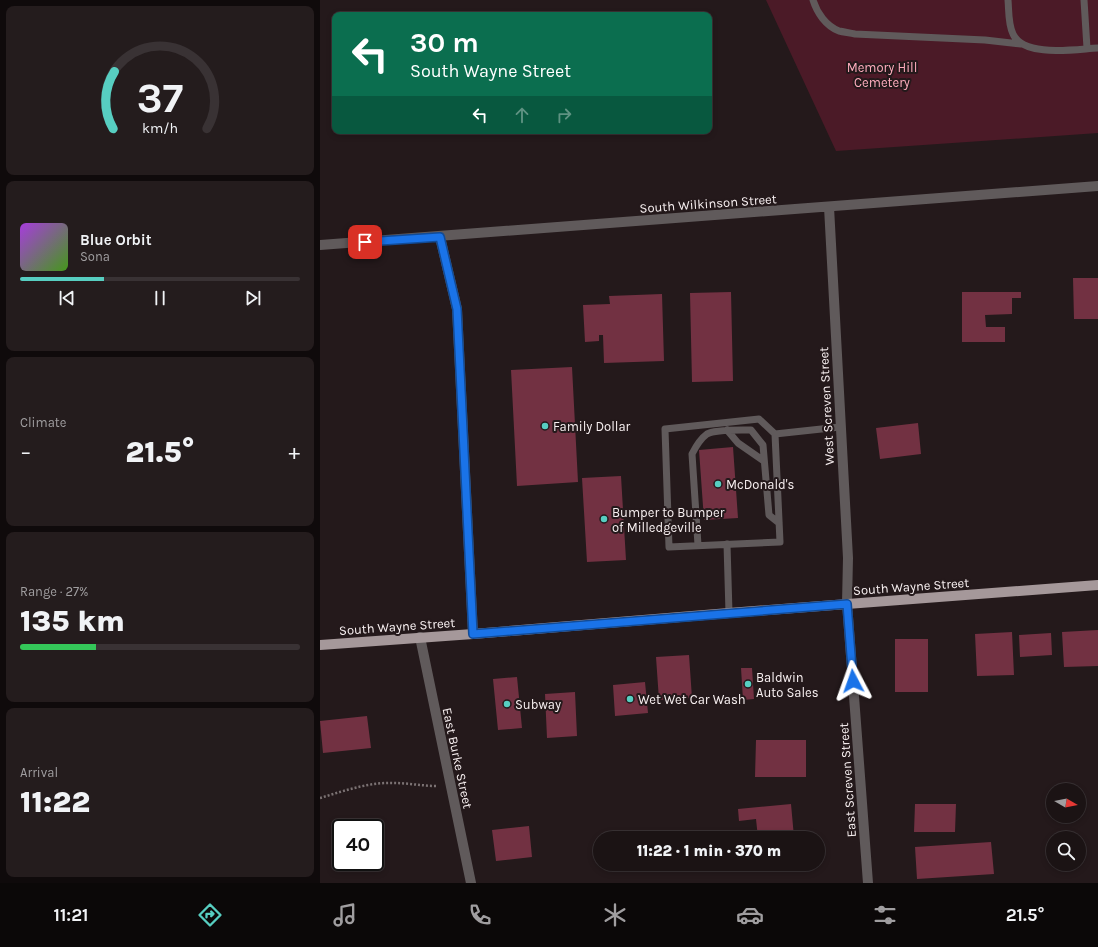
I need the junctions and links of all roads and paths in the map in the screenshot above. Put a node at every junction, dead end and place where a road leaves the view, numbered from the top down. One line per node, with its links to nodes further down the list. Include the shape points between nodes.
1 (813, 0): 4 (lane, via 826,22 839,30 855,34)
2 (1008, 0): 4 (lane, via 1013,34)
3 (1084, 0): 5 (lane)
4 (1021, 44): 5 (lane, via 1035,49)
5 (1087, 48): 6 (lane)
6 (1098, 48)
7 (1098, 186): 8 (street, South Wilkinson Street)
8 (829, 207): 9 (street, South Wilkinson Street); 11 (street, West Screven Street)
9 (440, 237): 10 (street, South Wilkinson Street); 21 (street, via 457,309)
10 (320, 245)
11 (840, 427): 13 (lane); 19 (street, West Screven Street, via 848,558)
12 (727, 430): 14 (lane, via 738,443); 14 (lane, via 751,430 763,445); 17 (lane, via 708,433 696,444 692,454)
13 (775, 434): 15 (lane); 17 (lane, via 759,419 665,429 669,547)
14 (764, 461): 15 (lane, via 769,515)
15 (779, 523): 16 (lane, via 780,542)
16 (727, 544): 17 (lane); 20 (lane)
17 (698, 545)
18 (1098, 585): 19 (main road, South Wayne Street)
19 (847, 604): 20 (main road, South Wayne Street); 27 (street, East Screven Street)
20 (729, 613): 21 (main road, South Wayne Street)
21 (473, 634): 22 (main road, South Wayne Street)
22 (420, 637): 23 (main road, South Wayne Street); 24 (street, East Burke Street)
23 (320, 645)
24 (450, 785): 25 (path, via 393,783 356,787); 26 (street, East Burke Street)
25 (320, 798)
26 (471, 883)
27 (868, 883)

